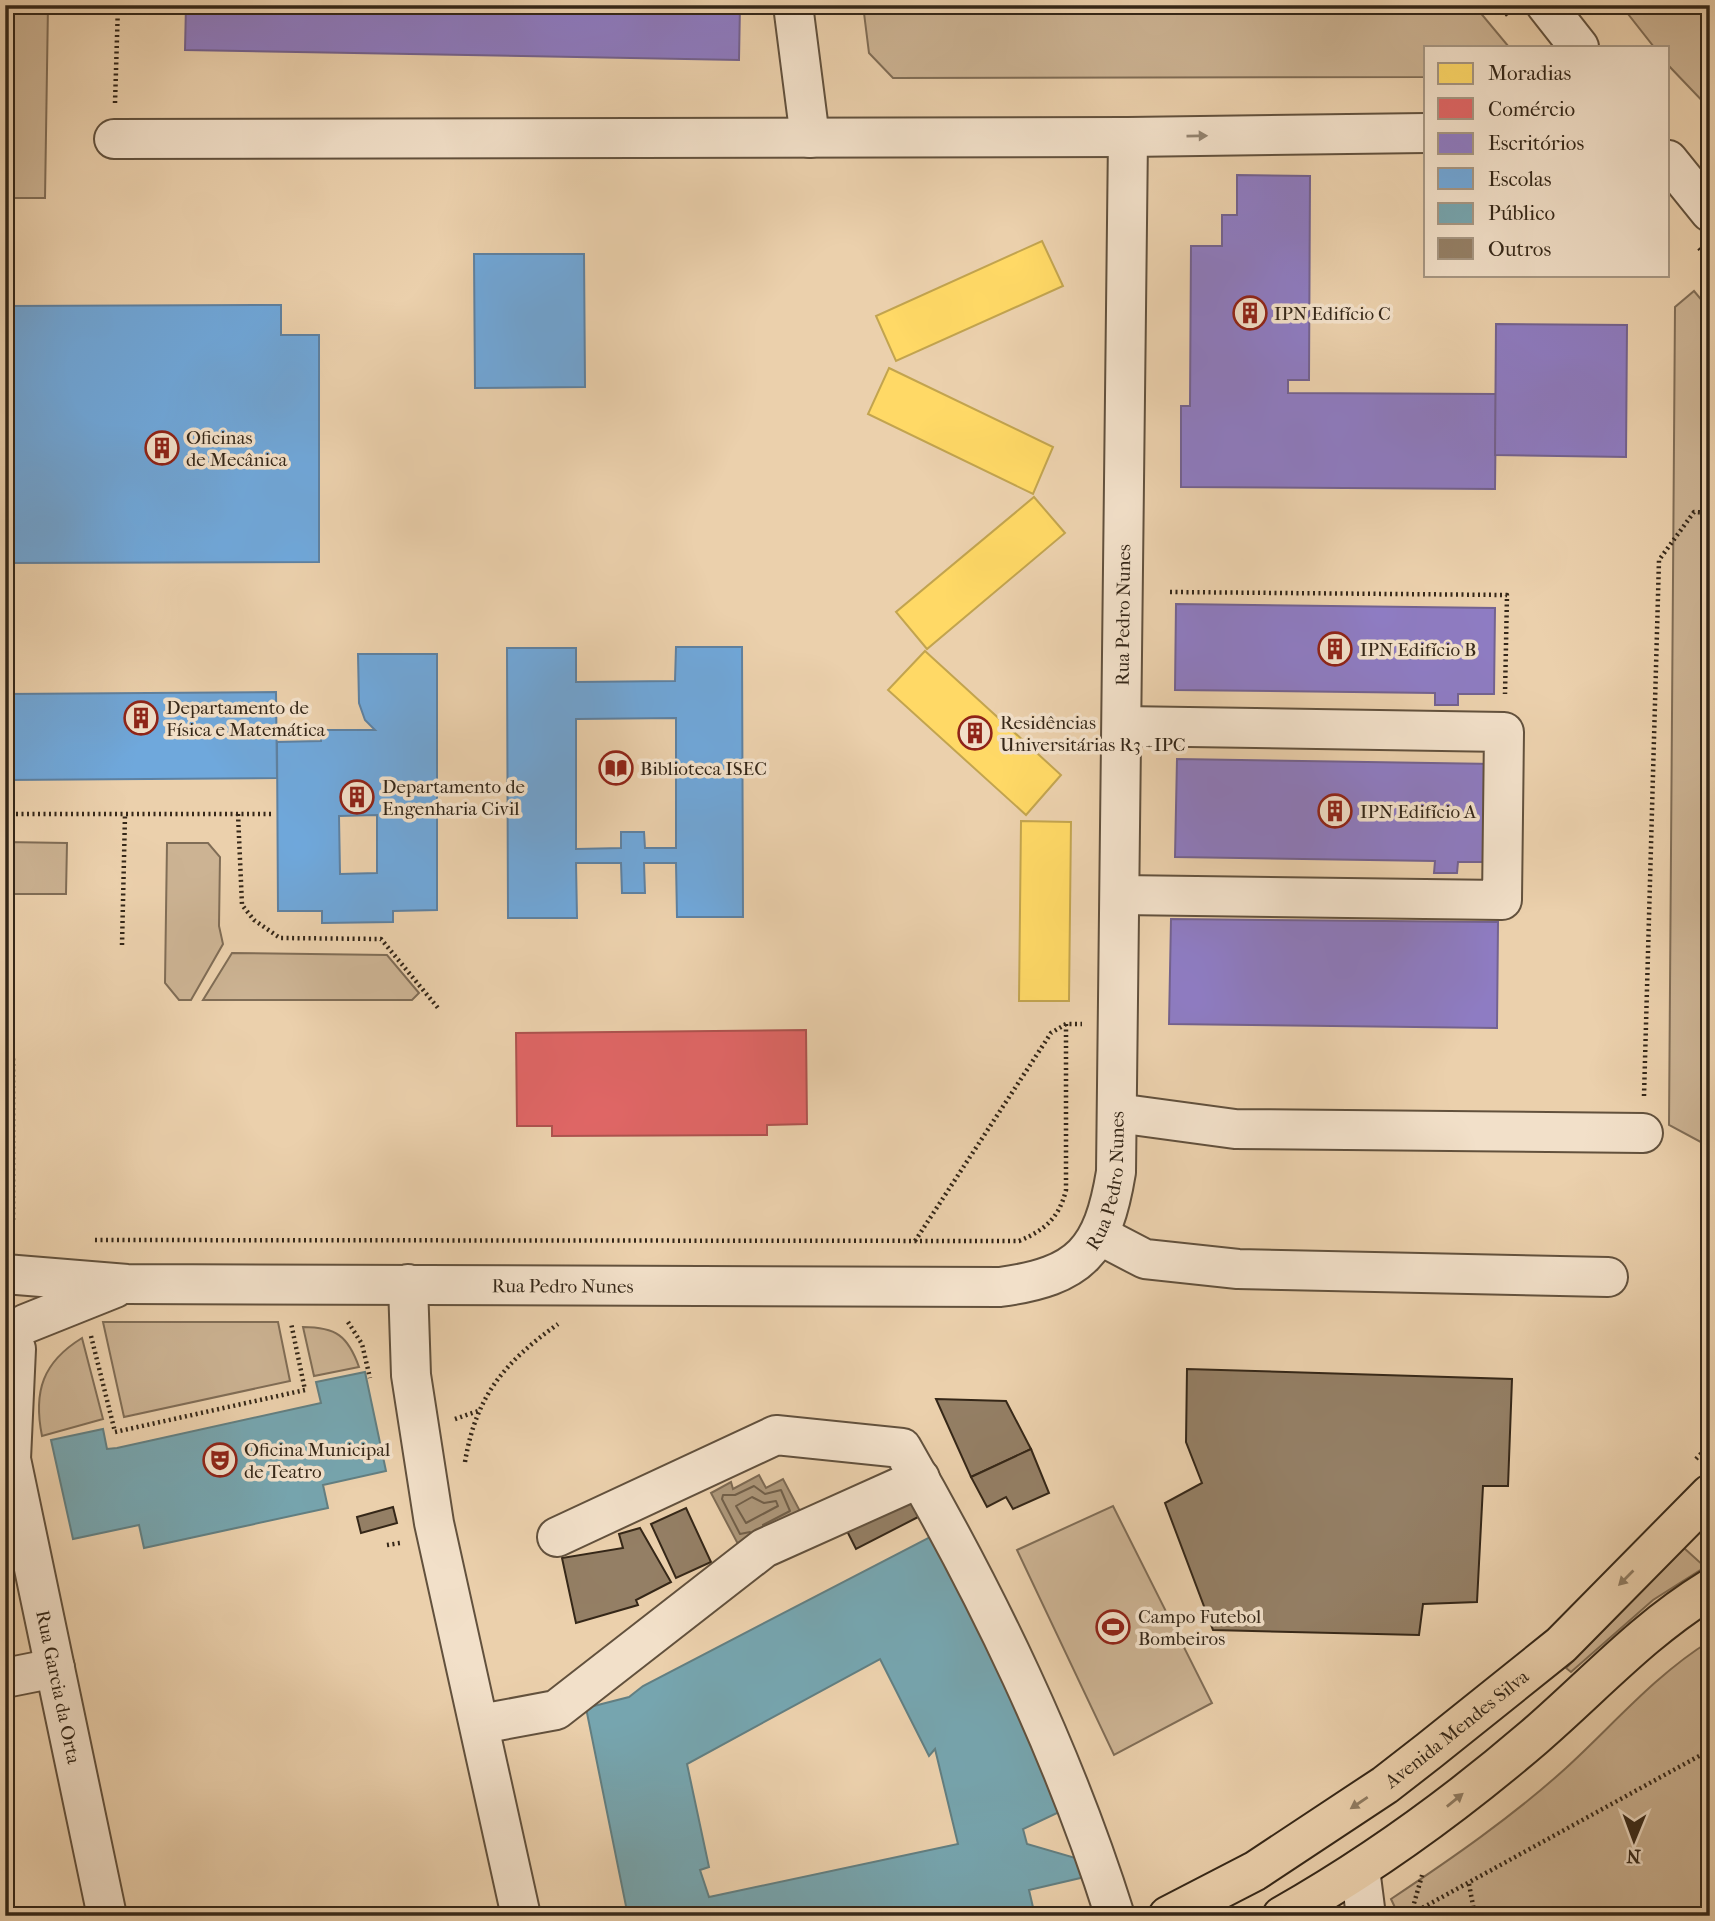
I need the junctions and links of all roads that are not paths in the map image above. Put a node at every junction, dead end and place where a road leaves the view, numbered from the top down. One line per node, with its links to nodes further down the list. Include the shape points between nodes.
1 (793, 5): 6 (street)
2 (1546, 5): 3 (street)
3 (1578, 46)
4 (1424, 133): 5 (street, one-way to 4)
5 (1128, 137): 6 (street); 10 (street, Rua Pedro Nunes)
6 (810, 138): 7 (street)
7 (114, 139)
8 (1670, 162): 9 (street)
9 (1710, 212)
10 (1122, 726): 11 (street, Rua Pedro Nunes); 11 (street, via 1504,732 1502,900)
11 (1120, 895): 12 (street, Rua Pedro Nunes)
12 (1117, 1114): 13 (street, via 1235,1129); 14 (street, Rua Pedro Nunes, via 1116,1172 1111,1205)
13 (1643, 1133)
14 (1099, 1236): 16 (street, via 1145,1259 1238,1269); 19 (street, Rua Pedro Nunes, via 1074,1264 1042,1281 1000,1287)
15 (5, 1274): 18 (street, Rua Pedro Nunes)
16 (1608, 1277)
17 (5, 1282): 20 (street, via 18,1297)
18 (127, 1284): 19 (street, Rua Pedro Nunes); 20 (street, Rua Pedro Nunes, via 82,1300)
19 (408, 1284): 28 (street, via 411,1376 434,1523)
20 (15, 1345): 21 (street, Rua Garcia da Orta)
21 (8, 1455): 26 (street, Rua Garcia da Orta)
22 (920, 1478): 24 (street, via 902,1448 776,1435); 28 (street, via 764,1548 556,1710); 32 (street, via 1039,1712)
23 (1710, 1494): 33 (main road, Avenida Mendes Silva, one-way to 33, via 1561,1645 1421,1757 1255,1871)
24 (557, 1537)
25 (1710, 1589): 29 (main road, one-way to 25, via 1534,1737 1671,1612)
26 (55, 1668): 27 (street); 30 (street, Rua Garcia da Orta)
27 (5, 1678)
28 (481, 1724): 31 (street)
29 (1360, 1870): 34 (main road); 35 (street)
30 (107, 1916)
31 (521, 1916)
32 (1115, 1916)
33 (1168, 1916)
34 (1282, 1916)
35 (1366, 1916)

